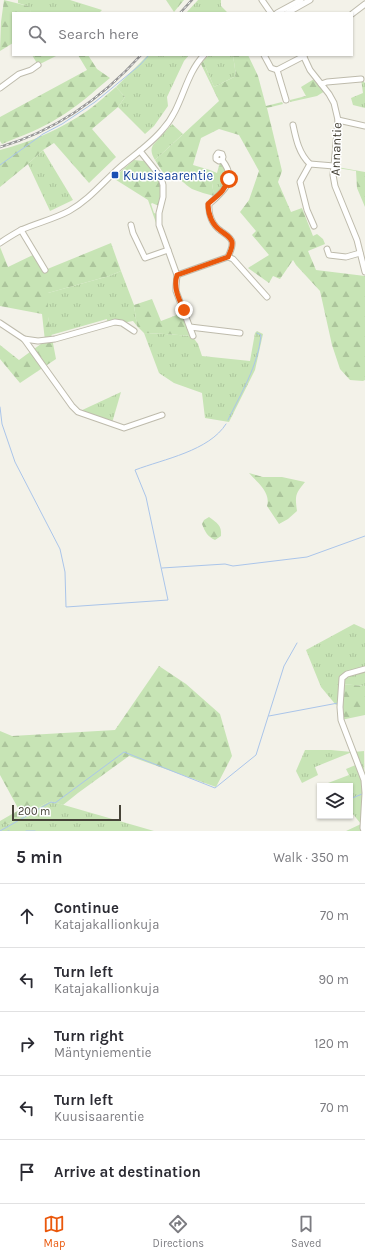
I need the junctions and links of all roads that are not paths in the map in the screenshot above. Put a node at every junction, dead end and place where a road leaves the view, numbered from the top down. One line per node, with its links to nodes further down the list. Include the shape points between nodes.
1 (262, 0): 5 (street)
2 (301, 0): 6 (street)
3 (310, 0): 6 (street)
4 (365, 4): 7 (street)
5 (270, 12)
6 (286, 12)
7 (353, 13)
8 (203, 56): 21 (street, via 193,70 172,119)
9 (265, 56): 13 (street, via 272,68)
10 (301, 56): 13 (street)
11 (303, 56): 15 (street, Annantie)
12 (38, 65): 16 (street, via 18,74)
13 (277, 70): 17 (street)
14 (361, 79): 15 (street)
15 (321, 84): 18 (street, Annantie, via 334,103)
16 (0, 88)
17 (286, 100)
18 (338, 120): 20 (street); 24 (street, Annantie)
19 (293, 125): 23 (street, via 304,158)
20 (365, 126)
21 (140, 151): 27 (street, via 80,204 60,216); 30 (street, via 161,178 163,192 159,225)
22 (222, 160): 32 (street, via 228,169 229,179 222,193 208,204 208,209 216,228 232,241)
23 (310, 164): 24 (street); 26 (street, via 300,182)
24 (334, 166): 31 (street, Annantie, via 335,186 357,240)
25 (131, 225): 30 (street, via 145,258)
26 (314, 226)
27 (21, 230): 28 (street); 33 (street)
28 (0, 243)
29 (327, 249): 31 (street, via 329,254 346,257)
30 (168, 250): 35 (street)
31 (360, 254): 34 (street, Annantie)
32 (228, 257): 35 (street); 36 (street, via 233,259)
33 (45, 270)
34 (365, 272)
35 (177, 275): 38 (street, via 176,291)
36 (267, 297)
37 (0, 323): 42 (street)
38 (190, 327): 40 (street); 41 (street)
39 (134, 331): 42 (street, via 122,322 115,322 55,339)
40 (240, 333)
41 (193, 336)
42 (24, 339): 43 (street, via 78,412 124,428)
43 (162, 415)
44 (365, 669): 45 (street, via 342,678 340,707 341,720 364,780)
45 (364, 831)

